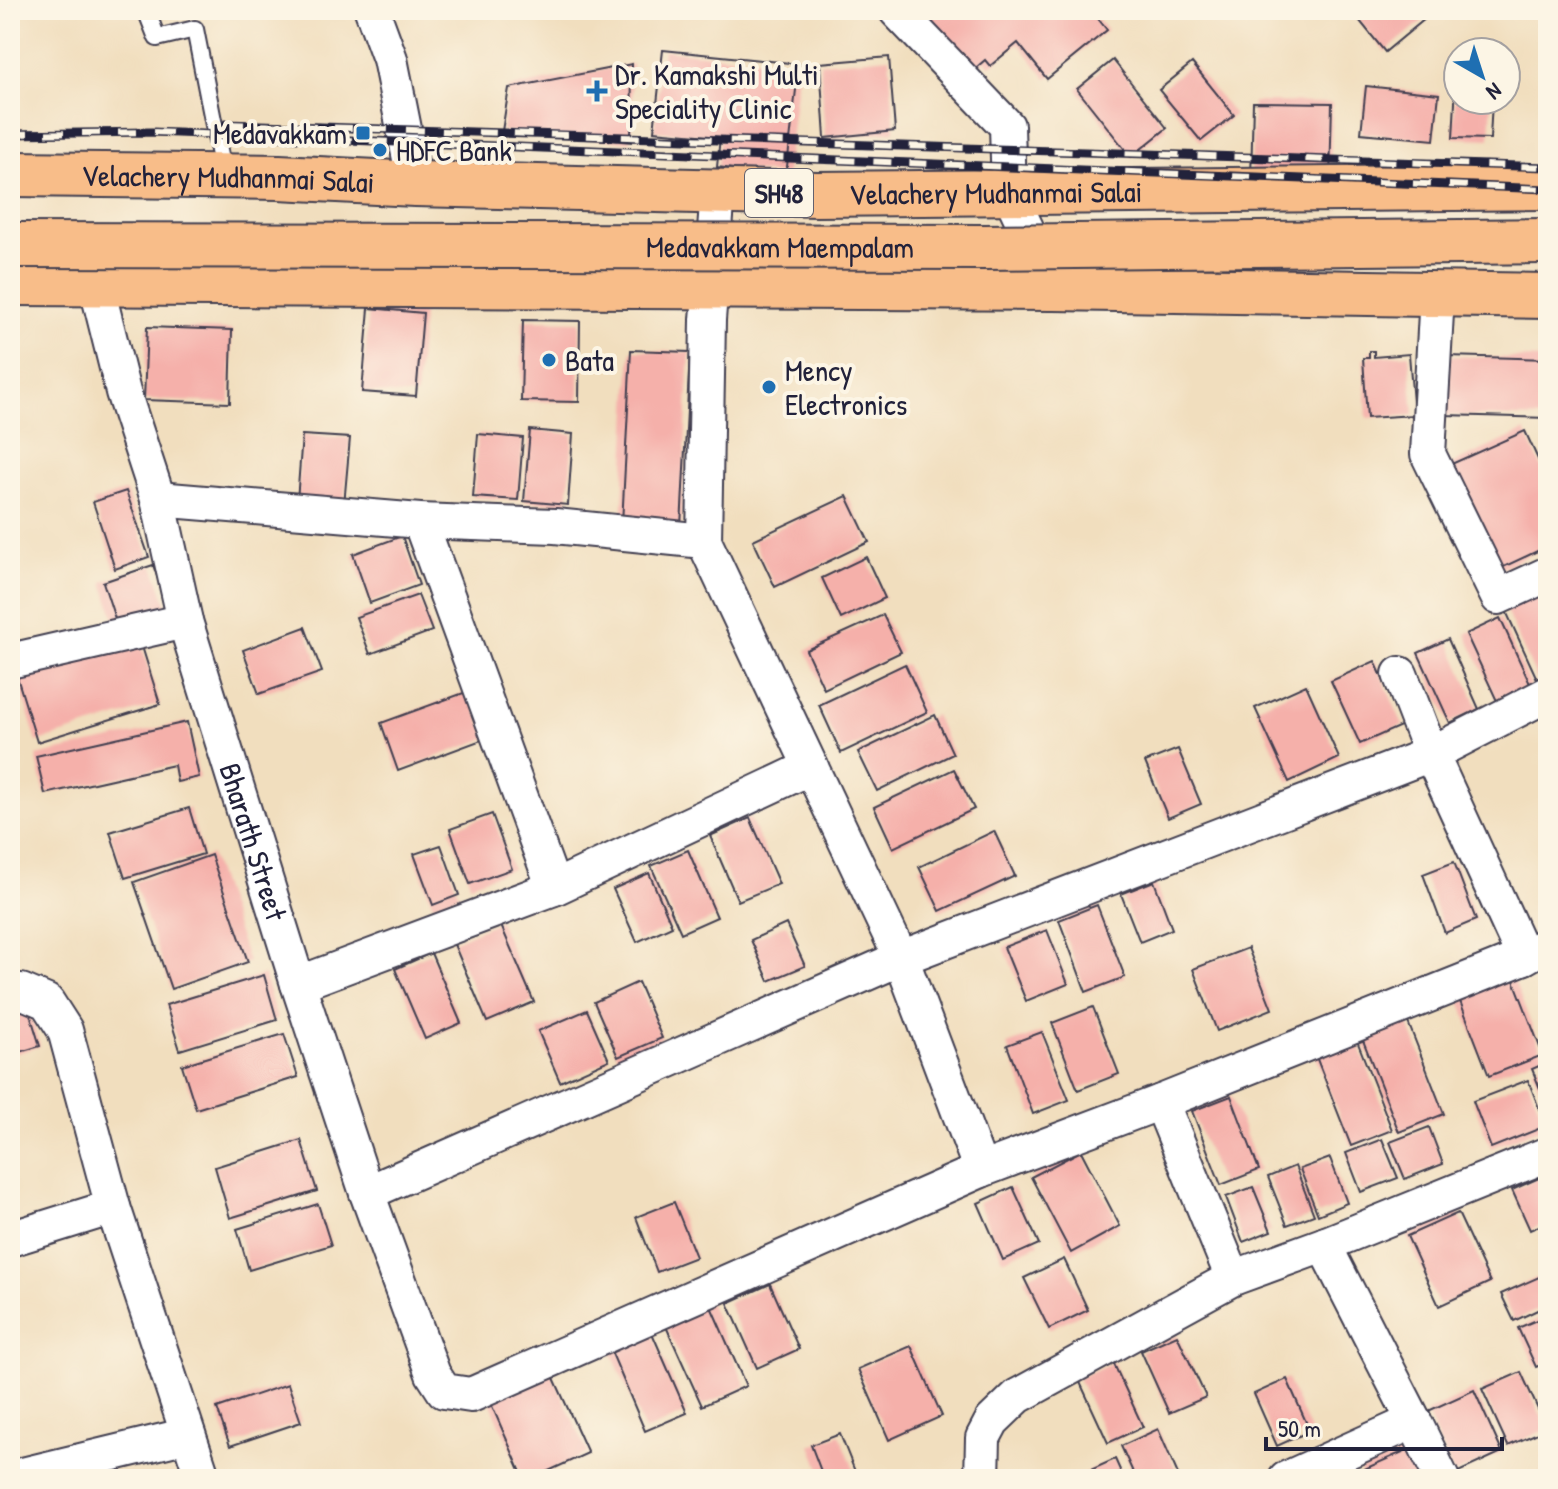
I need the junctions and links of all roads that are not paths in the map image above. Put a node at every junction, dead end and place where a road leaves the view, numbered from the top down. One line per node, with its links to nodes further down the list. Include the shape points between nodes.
1 (146, 10): 5 (lane, via 157,38 195,29)
2 (372, 10): 6 (street, via 390,59)
3 (896, 10): 9 (street, via 1007,126)
4 (10, 174): 5 (main road, Velachery Mudhanmai Salai / SH48)
5 (224, 178): 6 (main road, Velachery Mudhanmai Salai / SH48)
6 (415, 184): 8 (main road, Velachery Mudhanmai Salai / SH48)
7 (1548, 187): 9 (main road, Velachery Mudhanmai Salai / SH48)
8 (718, 191): 9 (main road, Velachery Mudhanmai Salai / SH48); 14 (street)
9 (1009, 192): 15 (street)
10 (1548, 241): 11 (main road, Medavakkam Maempalam, bridge, via 985,247)
11 (10, 245)
12 (10, 283): 13 (main road)
13 (96, 284): 14 (main road); 18 (street, Bharath Street)
14 (711, 286): 15 (main road); 20 (street)
15 (1054, 288): 16 (main road)
16 (1437, 295): 17 (main road); 21 (street, via 1428,454 1498,597)
17 (1548, 296)
18 (158, 499): 19 (street); 22 (street, Bharath Street)
19 (420, 521): 20 (street, via 555,526); 28 (street)
20 (704, 541): 27 (street)
21 (1548, 574)
22 (185, 621): 23 (street); 31 (street, Bharath Street)
23 (10, 661)
24 (1400, 674): 26 (street)
25 (1548, 694): 26 (street)
26 (1431, 754): 29 (street); 30 (street)
27 (811, 767): 28 (street); 30 (street)
28 (554, 888): 31 (street)
29 (1536, 951): 33 (street)
30 (901, 958): 35 (street); 36 (street)
31 (298, 984): 36 (street, Bharath Street)
32 (10, 993): 37 (street, via 21,991 47,1002 65,1030)
33 (1161, 1102): 35 (street); 40 (street)
34 (1548, 1154): 39 (street)
35 (981, 1170): 36 (street, Bharath Street, via 471,1395 444,1391 433,1374)
36 (367, 1193)
37 (113, 1207): 38 (street); 42 (street)
38 (10, 1239)
39 (1326, 1244): 40 (street); 41 (street)
40 (1233, 1278): 45 (street, via 1018,1396 983,1438)
41 (1414, 1421): 46 (street); 47 (street)
42 (188, 1435): 43 (street); 44 (street)
43 (10, 1478)
44 (203, 1479)
45 (982, 1479)
46 (1286, 1479)
47 (1442, 1479)

